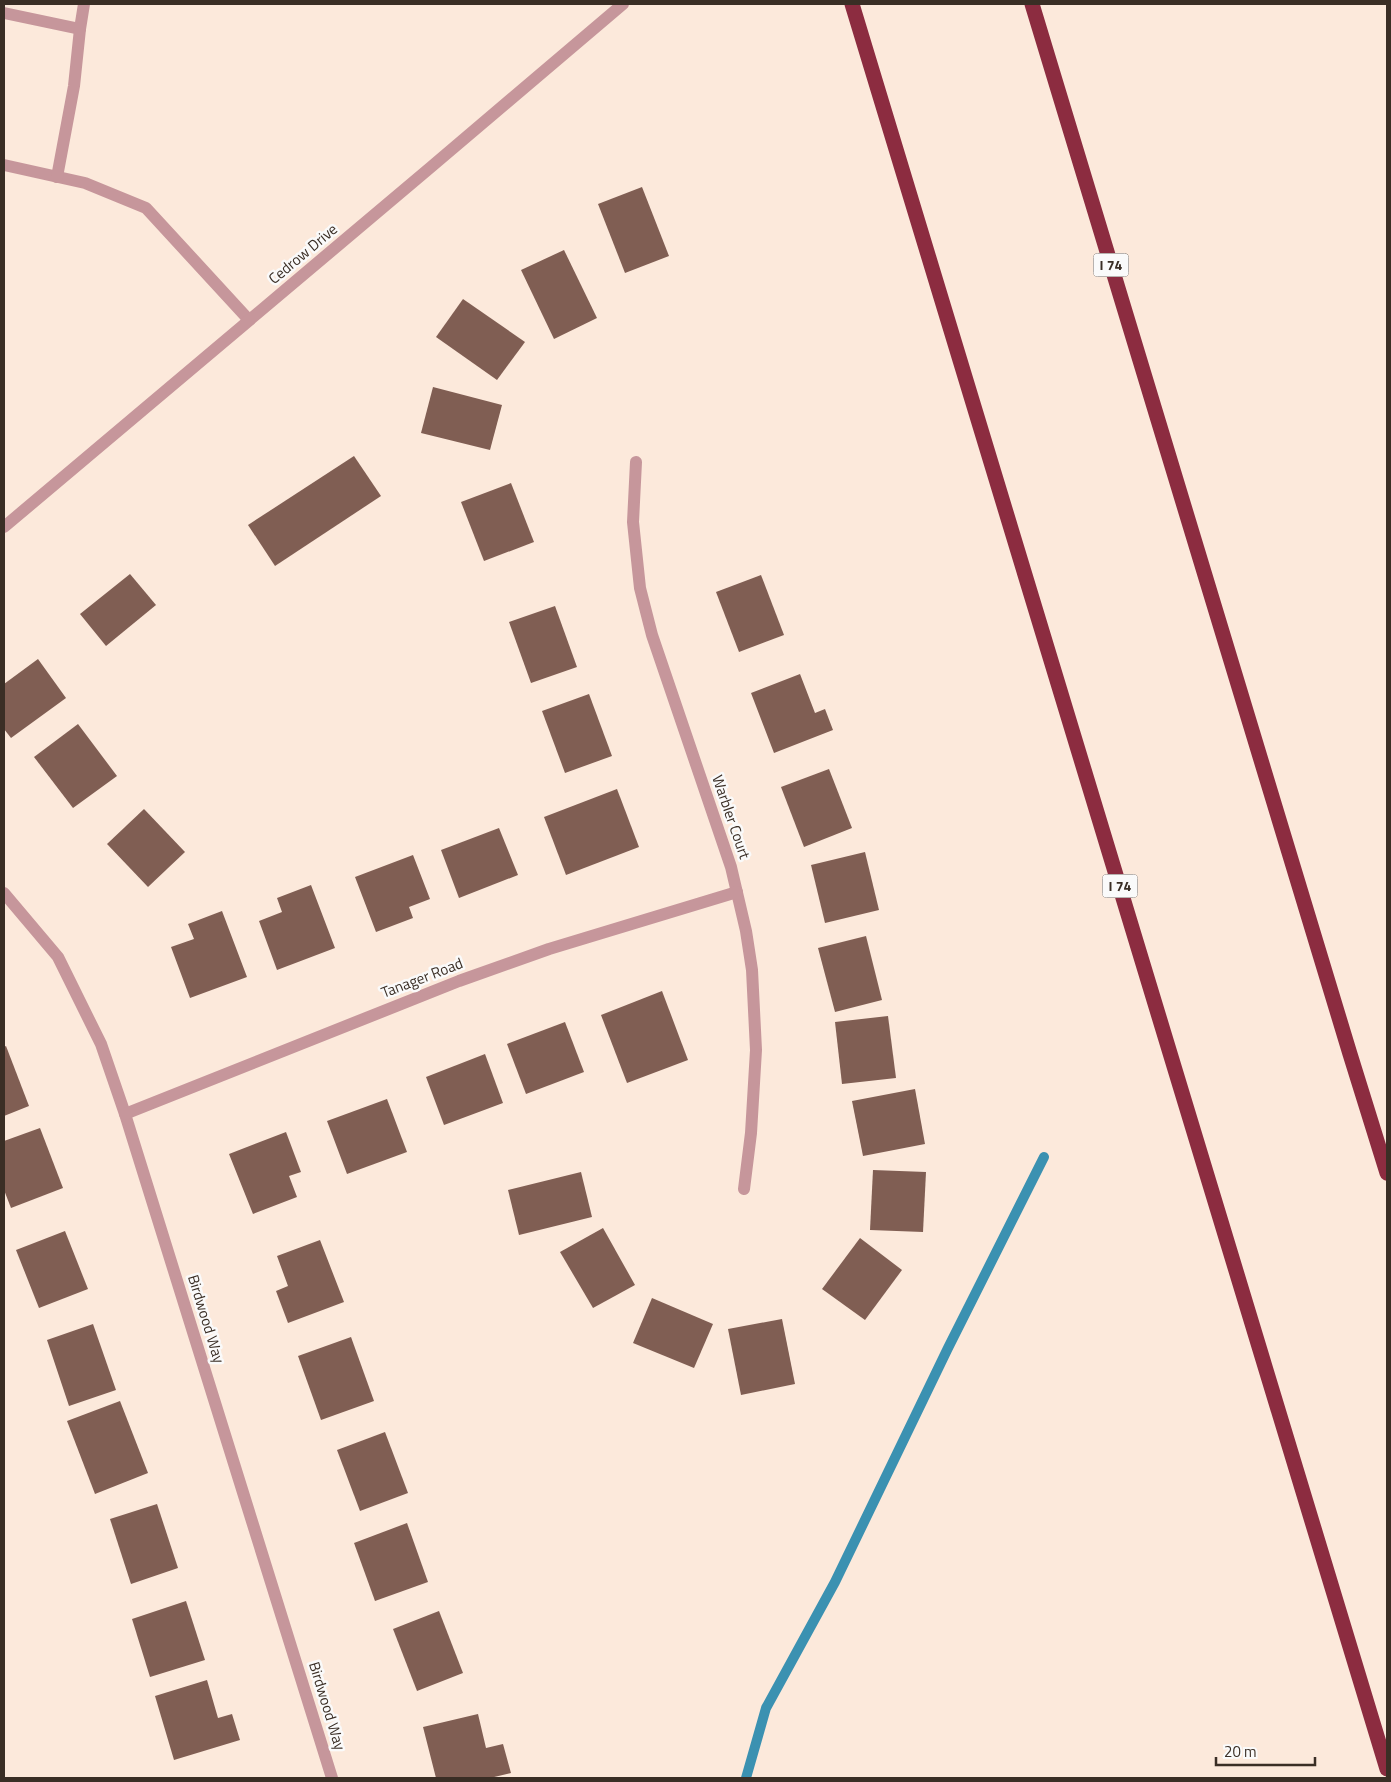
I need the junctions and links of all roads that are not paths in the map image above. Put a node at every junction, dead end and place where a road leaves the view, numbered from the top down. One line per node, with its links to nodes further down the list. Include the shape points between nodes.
1 (84, 4): 6 (street)
2 (623, 4): 9 (street, Cedrow Drive)
3 (852, 4): 17 (highway, I 74)
4 (1032, 4): 15 (highway, I 74)
5 (4, 13): 6 (street)
6 (80, 29): 8 (street, via 74,86)
7 (4, 165): 8 (street)
8 (57, 176): 9 (street, via 85,183 146,208)
9 (249, 320): 11 (street, Cedrow Drive)
10 (636, 462): 12 (street, Warbler Court, via 634,522 640,588 652,635)
11 (4, 527)
12 (738, 892): 14 (street, Tanager Road, via 549,949 459,981); 16 (street, Warbler Court, via 752,970 756,1050)
13 (4, 893): 14 (street, Birdwood Way, via 58,957 101,1044)
14 (125, 1114): 18 (street, Birdwood Way)
15 (1387, 1173)
16 (744, 1189)
17 (1387, 1769)
18 (332, 1778)

